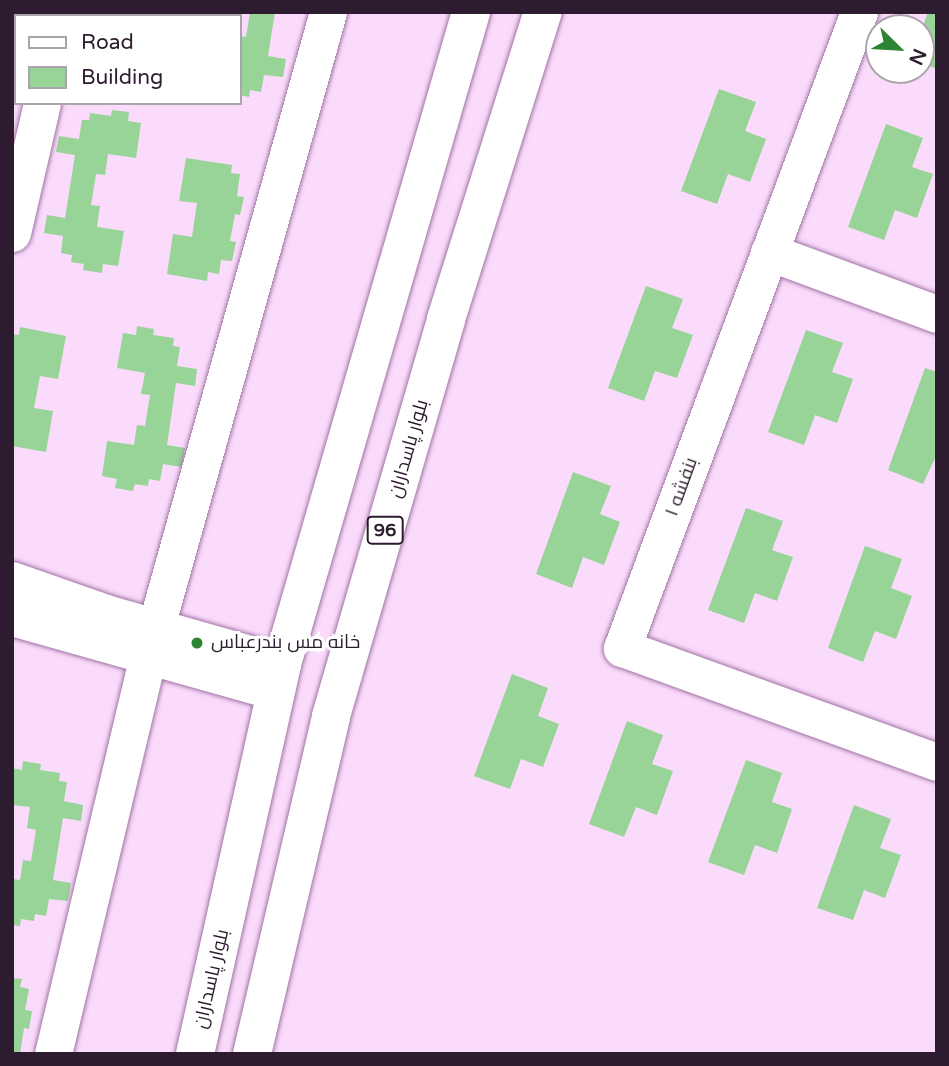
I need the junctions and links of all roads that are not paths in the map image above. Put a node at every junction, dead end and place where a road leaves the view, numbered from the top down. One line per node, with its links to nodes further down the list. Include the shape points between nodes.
1 (328, 12): 11 (street)
2 (471, 12): 12 (main road, بلوار پاسداران)
3 (543, 12): 16 (main road, بلوار پاسداران / 96, via 446,319 331,716)
4 (859, 12): 7 (street, بنفشه ۱)
5 (42, 105): 6 (street)
6 (12, 233)
7 (769, 253): 8 (street); 13 (street, بنفشه ۱, via 622,648)
8 (937, 314)
9 (12, 581): 11 (main road)
10 (12, 617): 11 (main road)
11 (152, 642): 12 (main road); 14 (street)
12 (279, 677): 15 (main road, بلوار پاسداران)
13 (937, 762)
14 (53, 1054)
15 (195, 1054)
16 (252, 1054)

